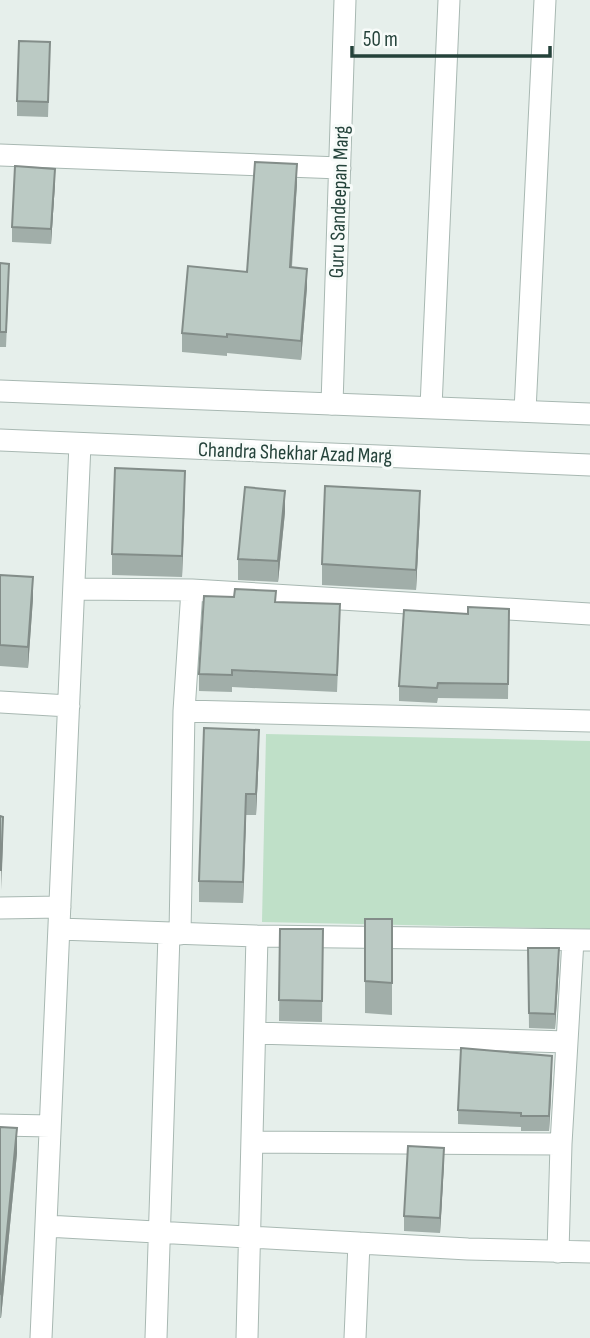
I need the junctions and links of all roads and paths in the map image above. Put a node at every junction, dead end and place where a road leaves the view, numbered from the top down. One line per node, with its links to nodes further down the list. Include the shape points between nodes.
1 (345, 0): 5 (street, Guru Sandeepan Marg)
2 (449, 0): 8 (street)
3 (545, 0): 9 (street)
4 (0, 155): 5 (street)
5 (340, 169): 7 (street, Guru Sandeepan Marg)
6 (0, 391): 7 (street)
7 (332, 404): 8 (street)
8 (431, 407): 9 (street)
9 (526, 411): 10 (street)
10 (590, 414)
11 (0, 440): 12 (street, Chandra Shekhar Azad Marg)
12 (80, 444): 13 (street, Chandra Shekhar Azad Marg); 14 (street)
13 (590, 465)
14 (74, 589): 15 (street); 18 (street)
15 (192, 590): 16 (street); 19 (street)
16 (590, 614)
17 (0, 702): 18 (street)
18 (69, 706): 21 (street)
19 (184, 711): 20 (street); 24 (street)
20 (590, 721)
21 (60, 907): 22 (street); 23 (street)
22 (0, 908)
23 (59, 929): 24 (street); 30 (street)
24 (174, 934): 25 (street); 34 (street)
25 (257, 936): 26 (street); 27 (street)
26 (581, 940): 28 (street)
27 (255, 1033): 28 (street); 31 (street)
28 (567, 1042): 32 (street)
29 (0, 1125): 30 (street)
30 (50, 1126): 33 (street)
31 (253, 1142): 32 (street); 35 (street)
32 (561, 1144): 37 (street)
33 (46, 1226): 34 (street); 39 (street)
34 (159, 1232): 35 (street); 40 (street)
35 (250, 1237): 36 (street); 41 (street)
36 (359, 1243): 37 (street); 42 (street)
37 (558, 1252): 38 (street)
38 (590, 1252)
39 (41, 1338)
40 (156, 1338)
41 (247, 1338)
42 (355, 1338)

